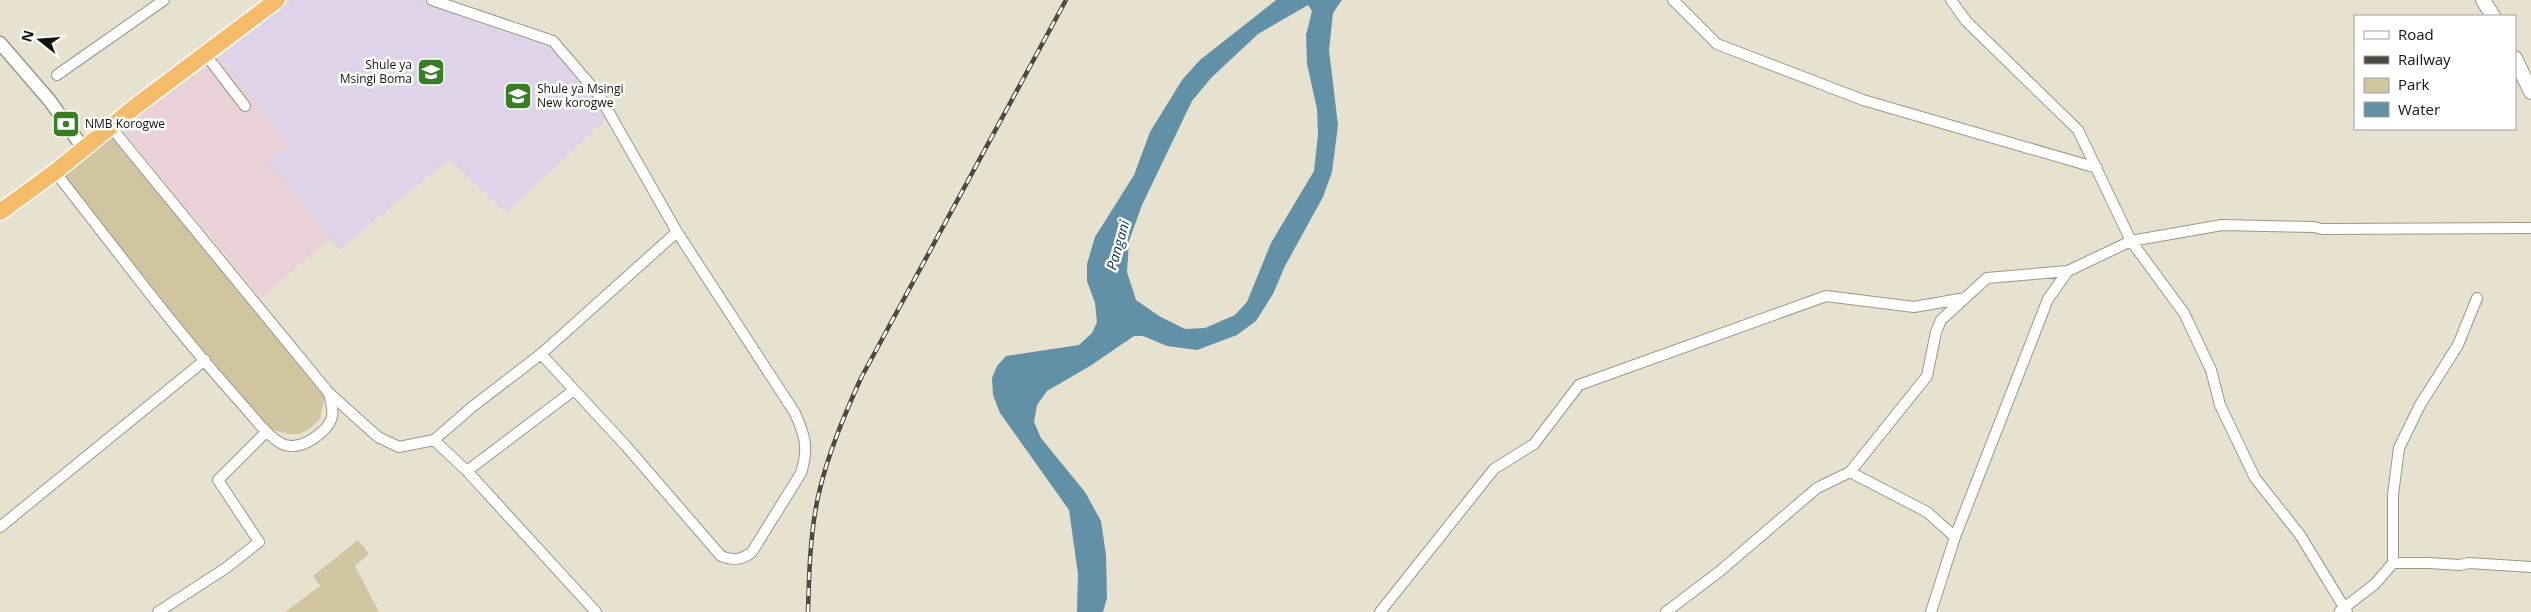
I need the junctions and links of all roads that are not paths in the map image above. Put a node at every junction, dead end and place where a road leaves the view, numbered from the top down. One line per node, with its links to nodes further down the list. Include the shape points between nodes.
1 (164, 0): 11 (street)
2 (432, 0): 20 (street, via 552,41 598,95)
3 (1673, 0): 16 (street, via 1717,44 1862,100)
4 (1951, 0): 16 (street, via 1966,21 2078,130)
5 (2483, 0): 7 (main road)
6 (274, 1): 9 (highway)
7 (2492, 15)
8 (0, 43): 15 (street, via 50,101)
9 (206, 55): 13 (street); 14 (highway)
10 (2516, 60): 12 (main road)
11 (57, 75)
12 (2531, 92)
13 (245, 106)
14 (110, 126): 15 (highway); 28 (street)
15 (83, 148): 17 (highway)
16 (2097, 168): 21 (street)
17 (55, 172): 18 (highway); 26 (street)
18 (0, 212)
19 (2531, 228): 21 (street, via 2322,230 2314,227 2222,225)
20 (677, 232): 25 (street); 27 (street, via 795,413 805,436 805,460 801,473 752,552 744,559 729,560 721,556)
21 (2131, 240): 22 (street); 37 (street, via 2184,313 2211,370 2220,405 2255,478 2300,535)
22 (2068, 271): 23 (street, via 1987,278); 34 (street, via 2048,299)
23 (1965, 298): 32 (street, via 1941,320 1927,376); 40 (street, via 1914,307 1826,296 1579,385 1534,444 1494,469)
24 (2477, 298): 35 (street, via 2458,345 2420,404 2399,448 2393,495)
25 (541, 354): 27 (street); 30 (street)
26 (205, 360): 29 (street); 33 (street)
27 (574, 390): 31 (street)
28 (329, 393): 29 (street, via 334,414 328,426 314,439 300,445 285,445); 30 (street, via 378,437 399,447)
29 (266, 432): 38 (street, via 218,480 259,542 226,568)
30 (434, 440): 31 (street)
31 (466, 471): 39 (street)
32 (1850, 472): 34 (street, via 1927,512); 41 (street, via 1817,488)
33 (0, 527)
34 (1955, 537): 42 (street)
35 (2393, 563): 36 (street); 37 (street)
36 (2531, 567)
37 (2344, 611)
38 (158, 612)
39 (596, 612)
40 (1380, 612)
41 (1666, 612)
42 (1931, 612)

